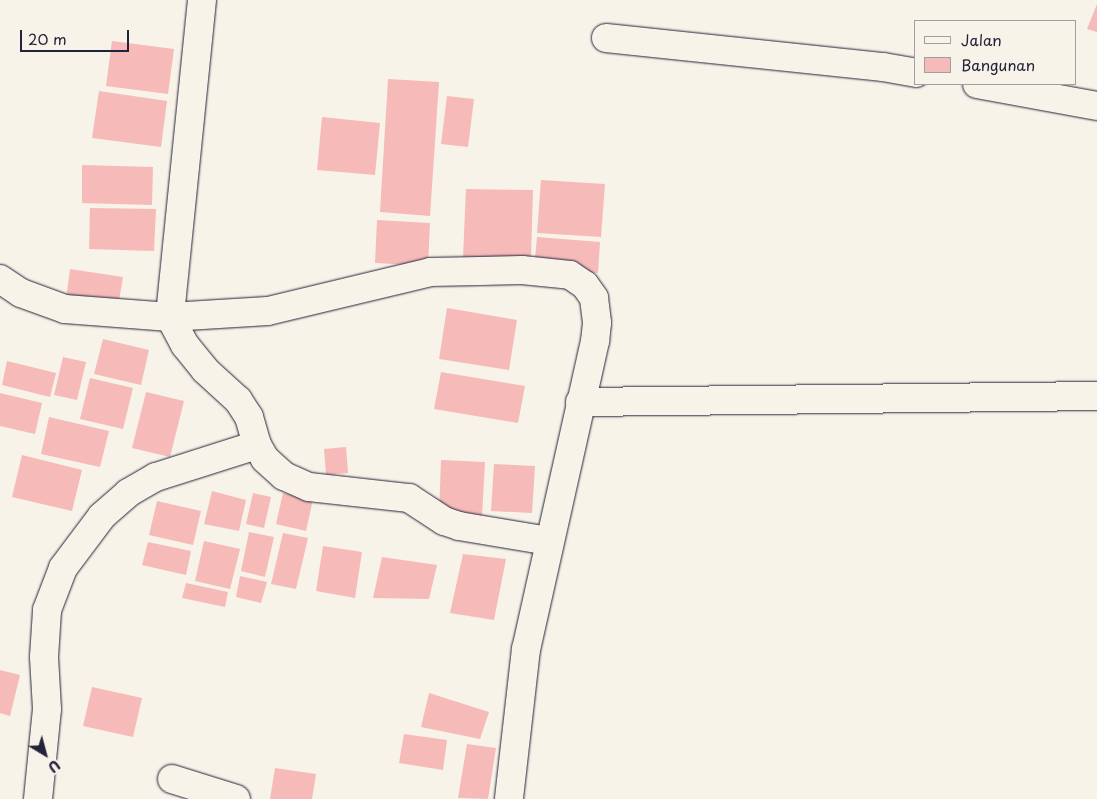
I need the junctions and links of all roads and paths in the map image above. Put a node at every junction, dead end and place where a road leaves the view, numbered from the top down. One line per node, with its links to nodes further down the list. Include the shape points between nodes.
1 (202, 0): 7 (street)
2 (606, 38): 3 (street)
3 (914, 73)
4 (982, 85): 5 (street)
5 (1097, 106)
6 (0, 279): 7 (street, via 21,293 65,309)
7 (170, 317): 9 (street, via 268,311 430,272 522,270 570,275 585,285 594,298 597,323); 10 (street, via 185,345 205,370 238,400 249,417)
8 (1097, 396): 9 (street)
9 (580, 402): 11 (street)
10 (257, 445): 11 (street, via 273,468 309,487 409,498 444,521 459,526); 13 (street, via 156,477 128,493 102,516 62,568 46,610 46,709)
11 (549, 541): 15 (street, via 526,649)
12 (172, 779): 14 (street)
13 (38, 799)
14 (236, 799)
15 (509, 799)

